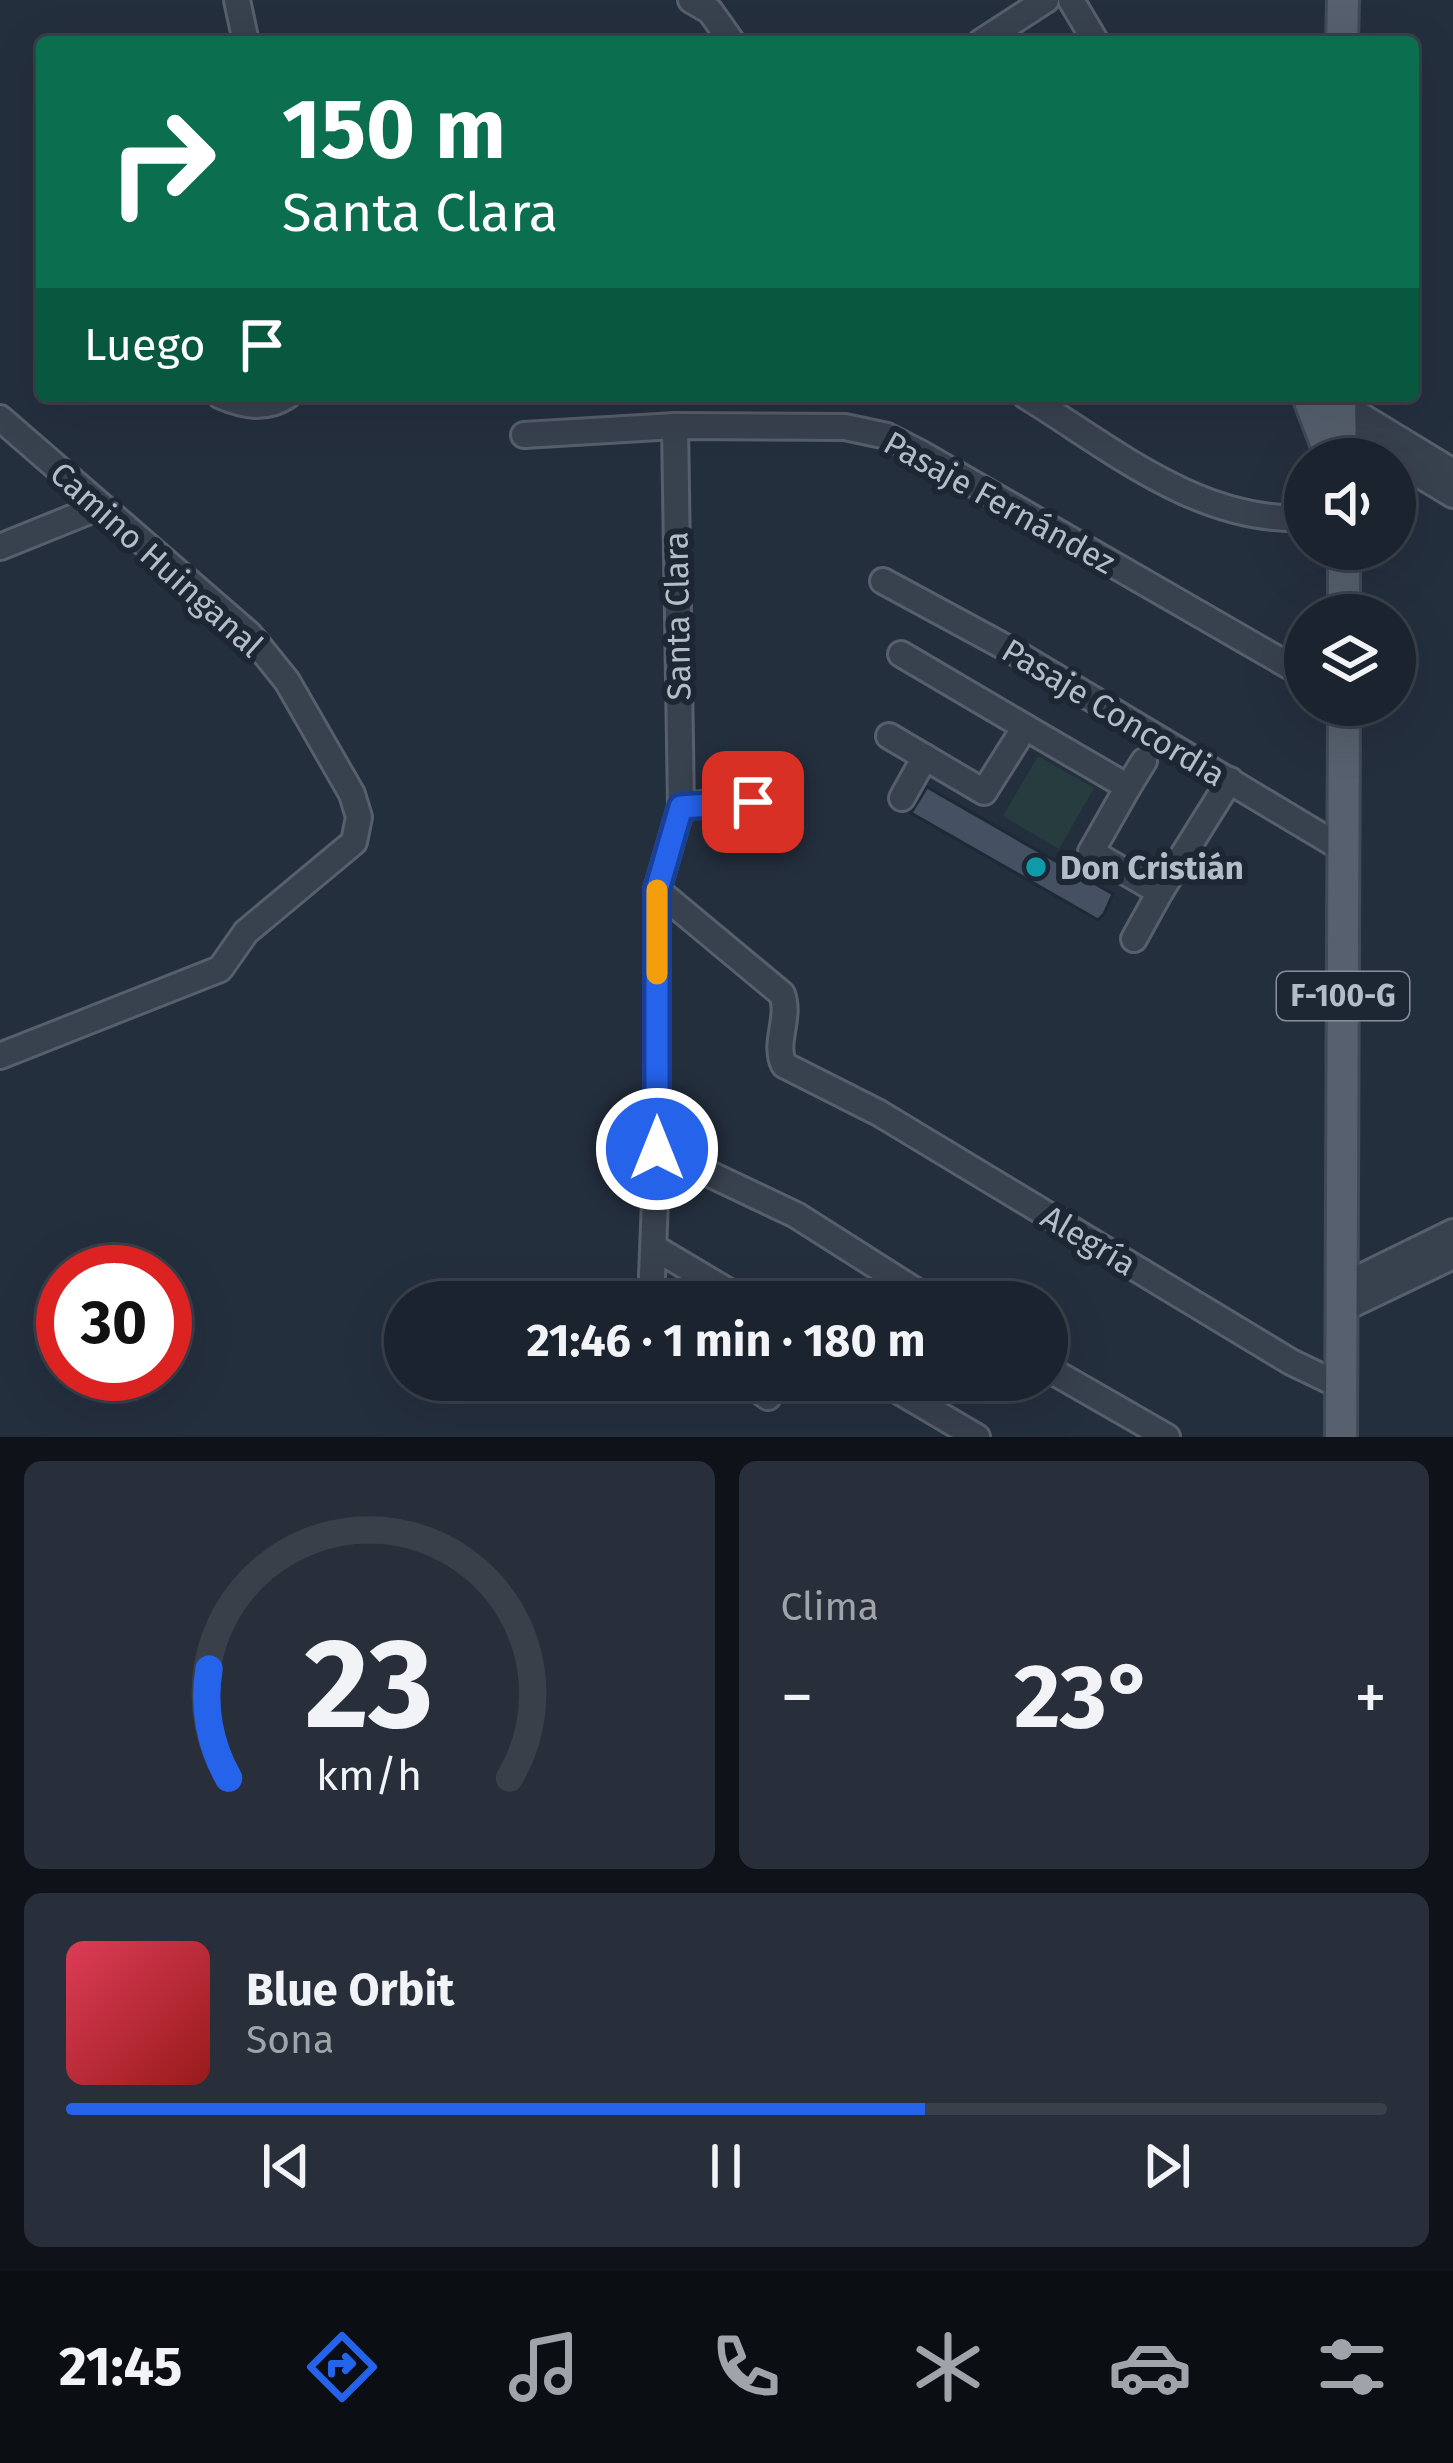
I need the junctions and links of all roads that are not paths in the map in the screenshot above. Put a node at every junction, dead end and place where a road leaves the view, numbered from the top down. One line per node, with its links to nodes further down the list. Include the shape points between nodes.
1 (237, 0): 7 (street)
2 (1046, 0): 9 (street)
3 (1071, 0): 10 (street)
4 (1100, 0): 11 (street)
5 (1343, 0): 12 (main road)
6 (700, 2): 8 (street)
7 (245, 36)
8 (727, 36)
9 (990, 36)
10 (1092, 36)
11 (1094, 36)
12 (1342, 36)
13 (235, 402): 14 (street)
14 (274, 402)
15 (1036, 402): 27 (street, via 1198,501)
16 (1328, 402): 20 (main road); 21 (main road); 22 (street); 23 (street)
17 (0, 418): 26 (street, Camino Huinganal)
18 (675, 426): 19 (street, Pasaje Fernández); 31 (street, Pasaje Fernández, via 845,427 887,436); 41 (street, Santa Clara)
19 (524, 435)
20 (1331, 438)
21 (1336, 438)
22 (1370, 438)
23 (1453, 472)
24 (1416, 473): 25 (street)
25 (1453, 496)
26 (99, 507): 28 (street); 46 (street, Camino Huinganal, via 249,634 287,681 359,817 354,842 246,932 220,969)
27 (1284, 517)
28 (0, 547)
29 (883, 581): 37 (street, Pasaje Concordia)
30 (901, 654): 33 (street)
31 (1284, 663)
32 (1343, 726): 42 (main road, F-100-G)
33 (1025, 727): 35 (street, via 984,792); 38 (street)
34 (889, 736): 35 (street)
35 (925, 757): 39 (street)
36 (1144, 761): 38 (street)
37 (1230, 781): 42 (street, Pasaje Concordia); 44 (street)
38 (1128, 788): 44 (street, via 1091,852)
39 (902, 798)
40 (762, 804): 41 (street)
41 (681, 807): 43 (street, Santa Clara)
42 (1343, 849): 54 (main road, F-100-G)
43 (657, 890): 47 (street, Santa Clara); 56 (street, Alegría, via 782,994 784,1065)
44 (1160, 892): 45 (street)
45 (1134, 939)
46 (0, 1056)
47 (657, 1149): 49 (street, Santa Clara); 53 (street, via 796,1215)
48 (1453, 1232): 54 (street)
49 (655, 1248): 51 (street, Santa Clara); 52 (street)
50 (1453, 1256): 54 (street)
51 (653, 1281)
52 (711, 1281)
53 (900, 1281)
54 (1343, 1298): 56 (main road, F-100-G)
55 (1068, 1380): 59 (street)
56 (1342, 1386): 60 (main road, F-100-G)
57 (916, 1401): 58 (street)
58 (977, 1437)
59 (1166, 1437)
60 (1341, 1437)

